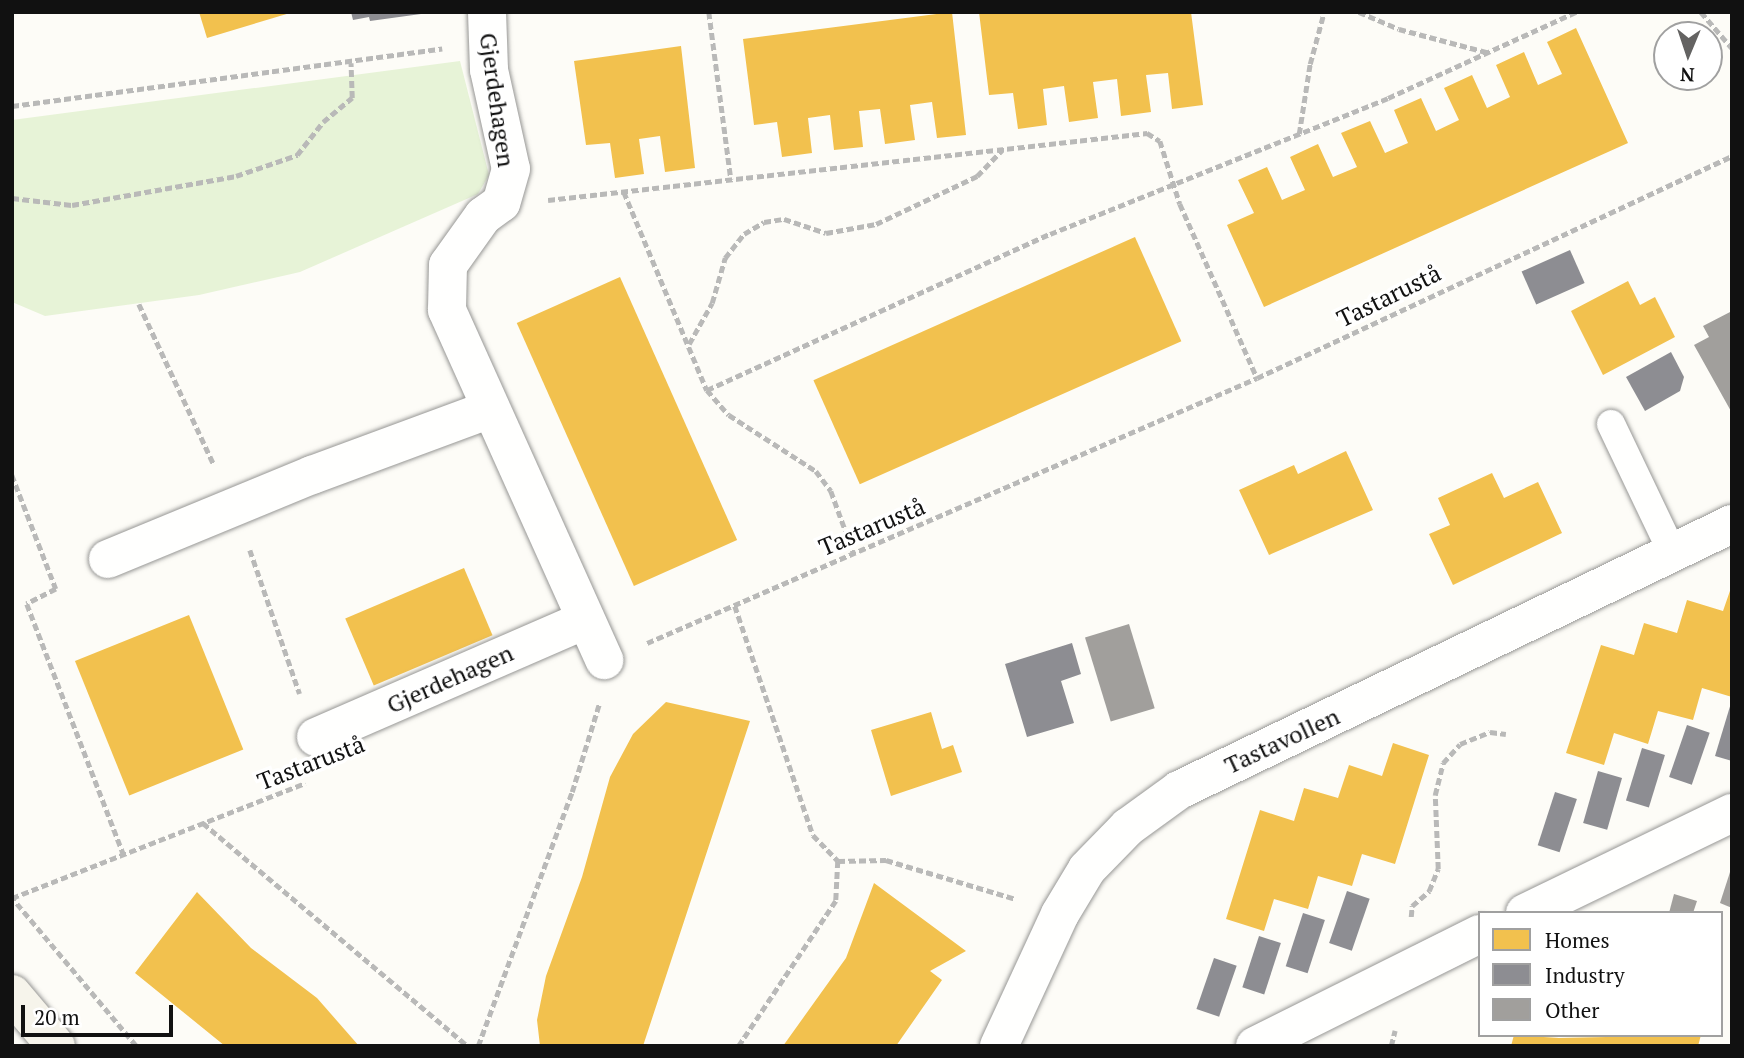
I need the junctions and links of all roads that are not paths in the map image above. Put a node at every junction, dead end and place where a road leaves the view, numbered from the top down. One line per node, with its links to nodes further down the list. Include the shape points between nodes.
1 (486, 23): 2 (street, Gjerdehagen, via 488,70 511,169 501,203 483,216 448,265 447,310)
2 (490, 409): 6 (street); 7 (street, Gjerdehagen)
3 (1611, 424): 5 (lane)
4 (1732, 524): 5 (street, Tastavollen)
5 (1673, 554): 15 (street, Tastavollen, via 1179,790 1120,836 1087,869 1060,914)
6 (108, 559)
7 (585, 620): 8 (street, Gjerdehagen); 9 (street, Gjerdehagen)
8 (604, 660)
9 (316, 737)
10 (1732, 813): 11 (street)
11 (1529, 911)
12 (1478, 935): 16 (street)
13 (12, 994): 14 (main road)
14 (55, 1046)
15 (999, 1046)
16 (1255, 1046)

